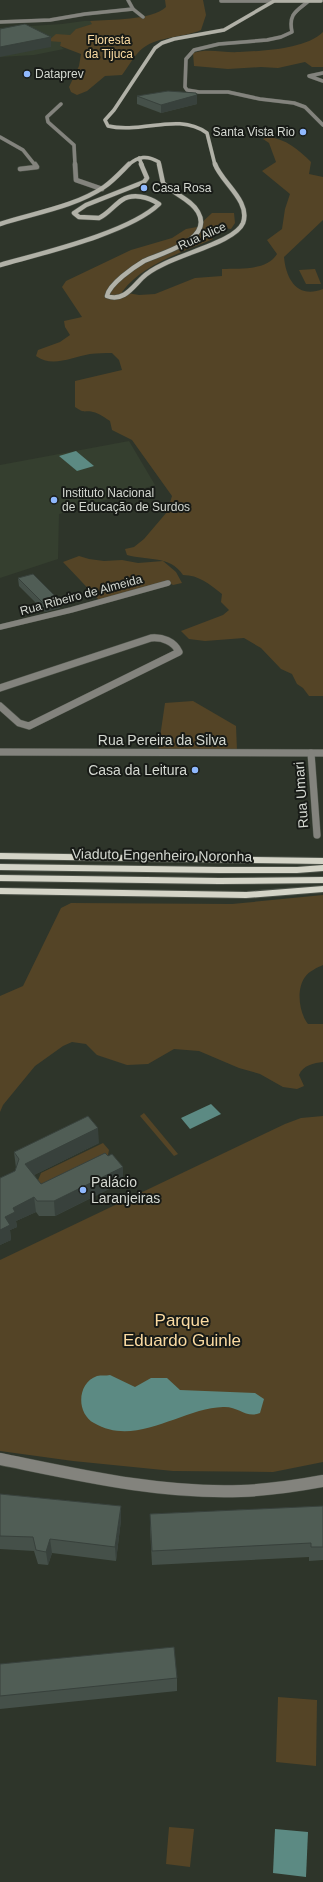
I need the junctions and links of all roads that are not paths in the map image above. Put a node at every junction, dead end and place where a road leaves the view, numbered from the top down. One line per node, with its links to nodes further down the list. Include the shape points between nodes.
1 (128, 0): 9 (street)
2 (299, 0): 3 (street); 6 (street); 8 (street)
3 (310, 0): 7 (street); 8 (street)
4 (221, 1): 5 (street)
5 (274, 1): 6 (street); 17 (street, Rua Alice, via 224,30 174,39 159,45 151,51 114,110 104,120 108,126 124,130 178,123 192,124 204,129 218,171 241,202 244,212 244,221 238,230 153,269 140,278 125,296 113,299 107,296 108,291 120,279 142,262 191,240 202,222 189,202 163,183 159,162 151,158)
6 (281, 1): 8 (street)
7 (321, 1)
8 (304, 6): 15 (street, via 293,15 290,22 292,32 284,37 219,43 192,51 186,57 185,87 187,90 199,92 228,92 294,103 305,107)
9 (133, 9): 10 (street); 11 (street, via 50,20)
10 (143, 17)
11 (0, 22)
12 (323, 73): 13 (street, via 308,76)
13 (323, 82)
14 (61, 104): 21 (street, via 47,117 48,122 74,145 76,180)
15 (323, 125)
16 (0, 137): 19 (street, via 23,150 37,166)
17 (139, 158): 18 (street); 20 (street)
18 (124, 168): 20 (street); 21 (street)
19 (20, 169)
20 (144, 170): 23 (street, via 146,180 141,184 86,205 74,213 99,218 124,199 137,197 156,200 159,204 154,209 119,227)
21 (102, 189): 22 (street)
22 (0, 224)
23 (0, 266)
24 (168, 583): 25 (street, Rua Ribeiro de Almeida)
25 (0, 628)
26 (0, 688): 27 (street, via 151,638 165,639 179,652 29,726 19,723)
27 (0, 706)
28 (0, 752): 29 (street, Rua Pereira da Silva)
29 (311, 753): 30 (street, Rua Pereira da Silva); 31 (street, Rua Umari)
30 (323, 753)
31 (317, 836)
32 (0, 856): 33 (main road)
33 (323, 861)
34 (0, 867): 35 (main road, Viaduto Engenheiro Noronha, via 219,870)
35 (323, 868)
36 (0, 878): 37 (main road, Viaduto Engenheiro Noronha)
37 (323, 880)
38 (323, 889): 39 (main road, via 246,895)
39 (0, 891)
40 (0, 1459): 41 (street, via 107,1481 161,1489 281,1490)
41 (323, 1481)

